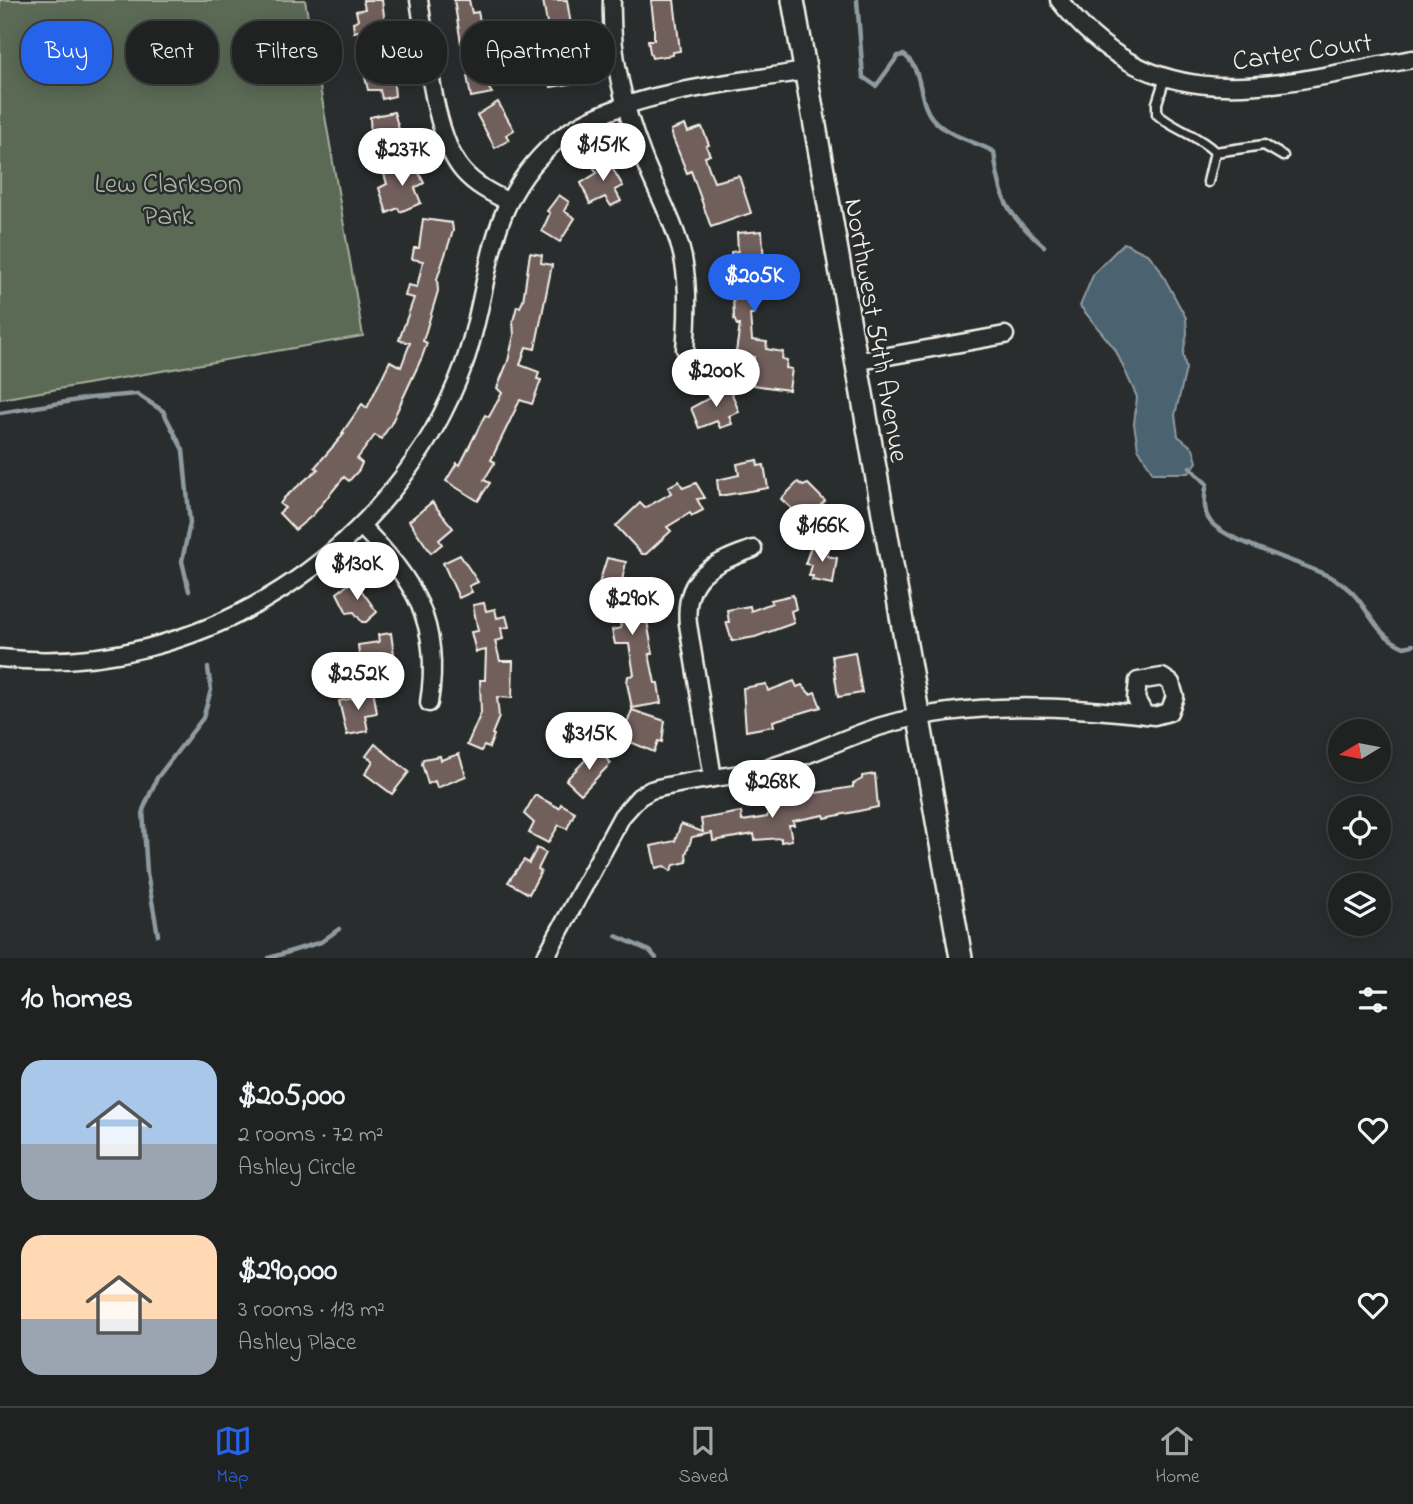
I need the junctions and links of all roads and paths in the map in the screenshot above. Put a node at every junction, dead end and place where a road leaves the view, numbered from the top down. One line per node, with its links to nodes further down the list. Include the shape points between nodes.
1 (419, 0): 12 (street, via 445,140 469,176)
2 (612, 0): 8 (street, via 613,46)
3 (793, 0): 6 (street, Northwest 54th Avenue)
4 (1059, 0): 7 (street, Carter Court, via 1098,41)
5 (1413, 59): 7 (street, Carter Court, via 1257,87 1222,88)
6 (805, 71): 8 (street); 15 (street, Northwest 54th Avenue)
7 (1165, 78): 9 (lane, via 1157,114)
8 (627, 106): 12 (street, via 601,113 556,141 536,160); 14 (street, via 682,256 688,312)
9 (1215, 152): 10 (lane, via 1264,145); 11 (lane)
10 (1283, 156)
11 (1208, 182)
12 (508, 201): 16 (street, via 492,244 476,326 450,397 413,464)
13 (1005, 335): 15 (street)
14 (685, 349)
15 (855, 362): 21 (street, Northwest 54th Avenue)
16 (361, 526): 18 (street, via 287,587 252,608 181,638 100,656); 19 (street, via 403,571 424,612 433,657)
17 (753, 549): 22 (street, via 712,565 688,601)
18 (0, 658)
19 (429, 703)
20 (1145, 715): 21 (street, via 1014,707)
21 (917, 719): 22 (street, via 882,726 774,766); 24 (street, Northwest 54th Avenue)
22 (713, 778): 23 (street, via 651,790 628,807)
23 (545, 958)
24 (961, 958)

